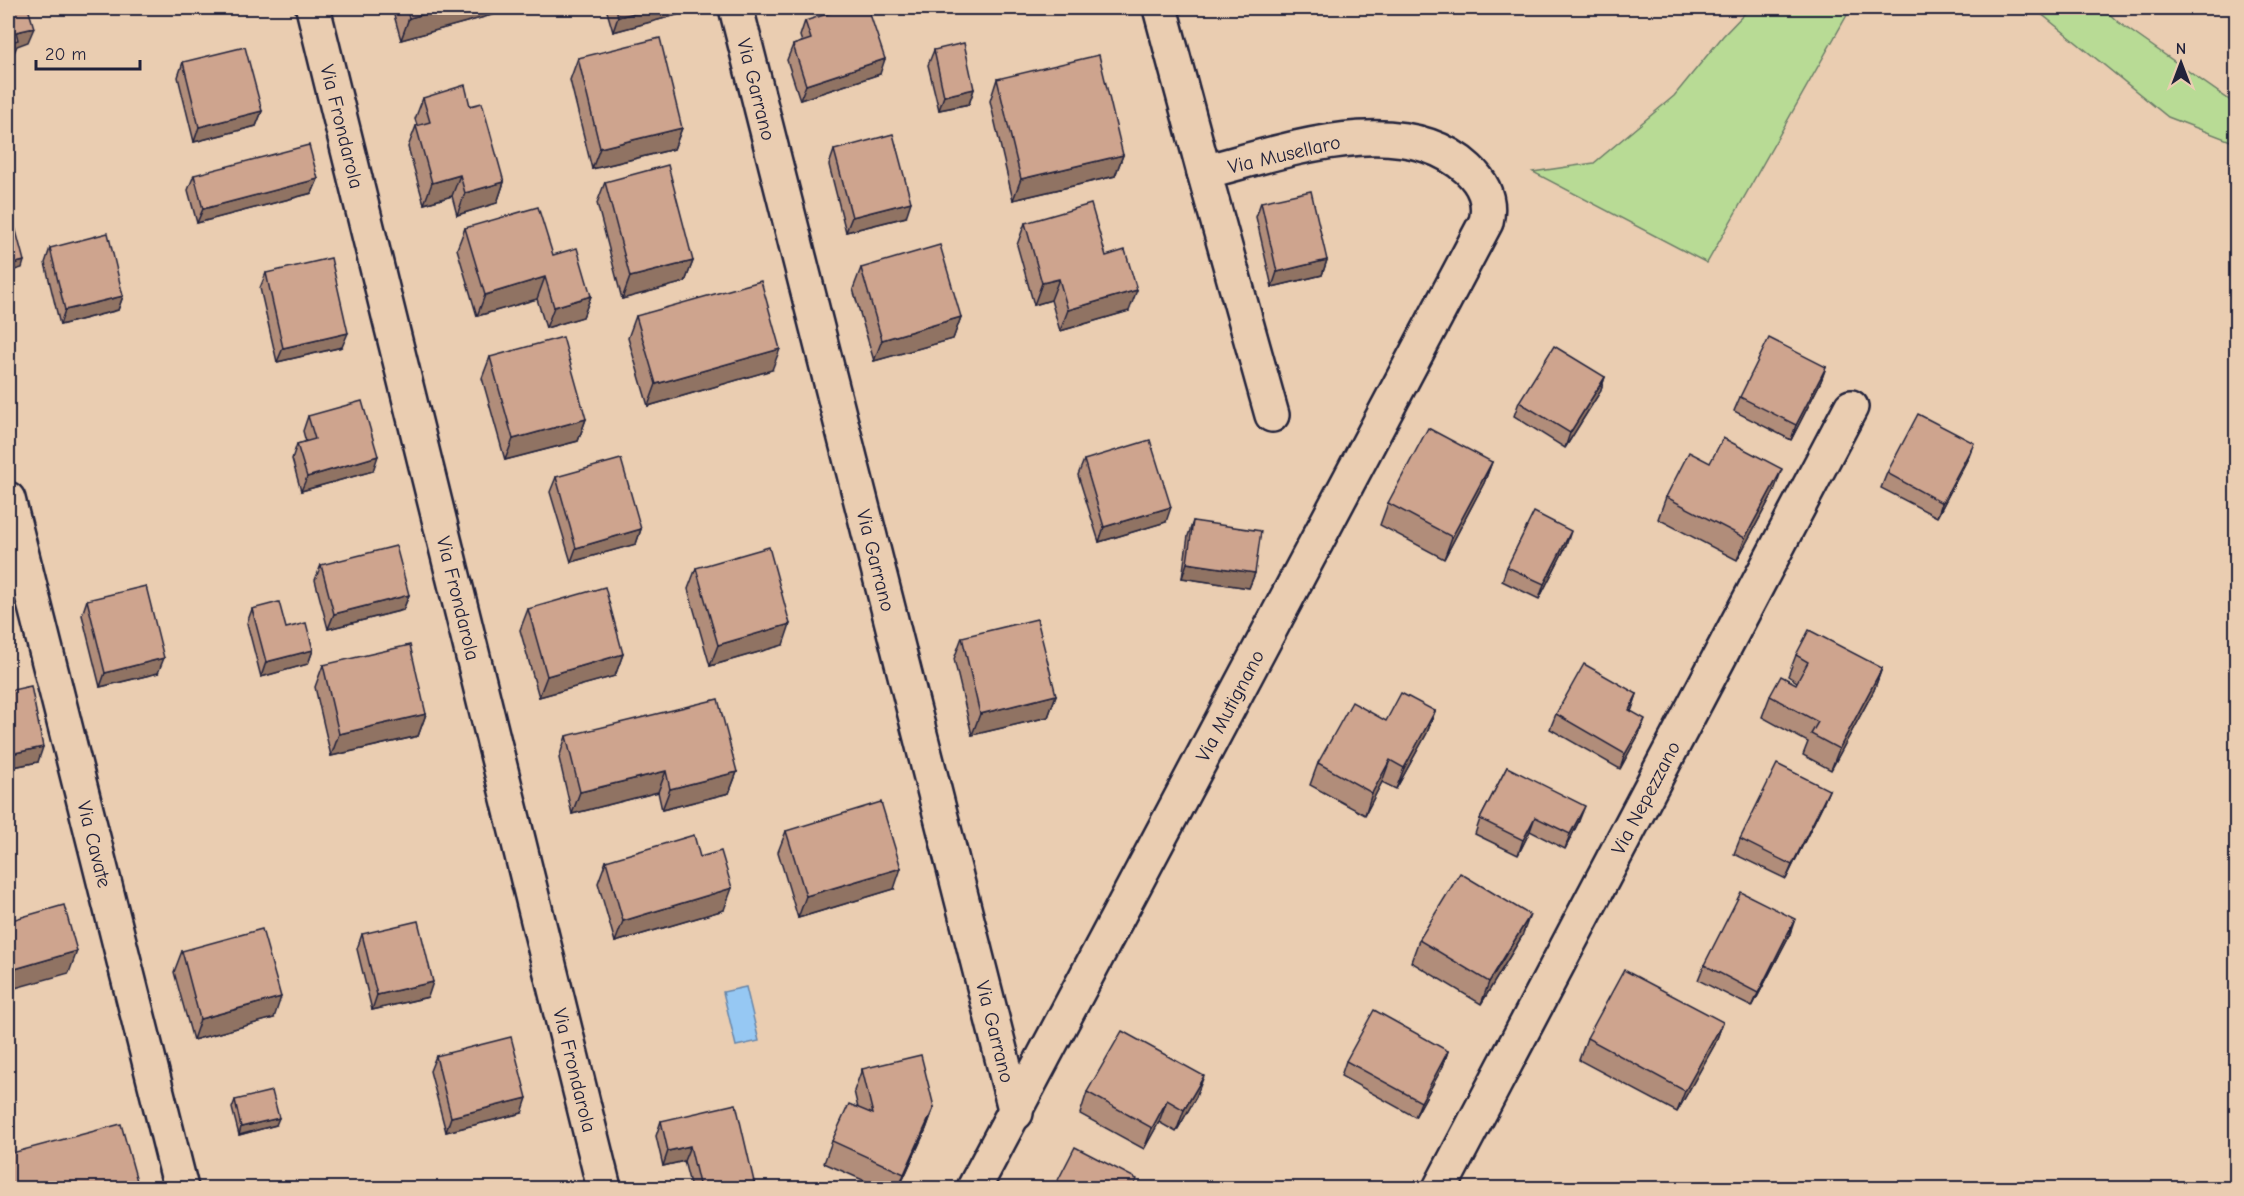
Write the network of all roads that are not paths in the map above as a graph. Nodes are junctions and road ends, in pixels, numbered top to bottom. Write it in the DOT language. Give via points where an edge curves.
graph roads {
  1 [pos="313,8"];
  2 [pos="736,8"];
  3 [pos="1160,8"];
  4 [pos="1204,172"];
  5 [pos="1486,222"];
  6 [pos="1851,407"];
  7 [pos="1272,415"];
  8 [pos="8,499"];
  9 [pos="1016,1113"];
  10 [pos="180,1188"];
  11 [pos="604,1188"];
  12 [pos="974,1188"];
  13 [pos="1440,1188"];
  1 -- 11 [label="street, Via Frondarola"];
  2 -- 9 [label="street, Via Garrano"];
  3 -- 4 [label="street, Via Musellaro"];
  4 -- 5 [label="street, Via Musellaro" via="1327,142 1403,139 1448,156 1472,173 1486,195"];
  4 -- 7 [label="street"];
  5 -- 9 [label="street, Via Mutignano"];
  6 -- 13 [label="street, Via Nepezzano"];
  8 -- 10 [label="street, Via Cavate"];
  9 -- 12 [label="street, Via Mutignano"];
}
